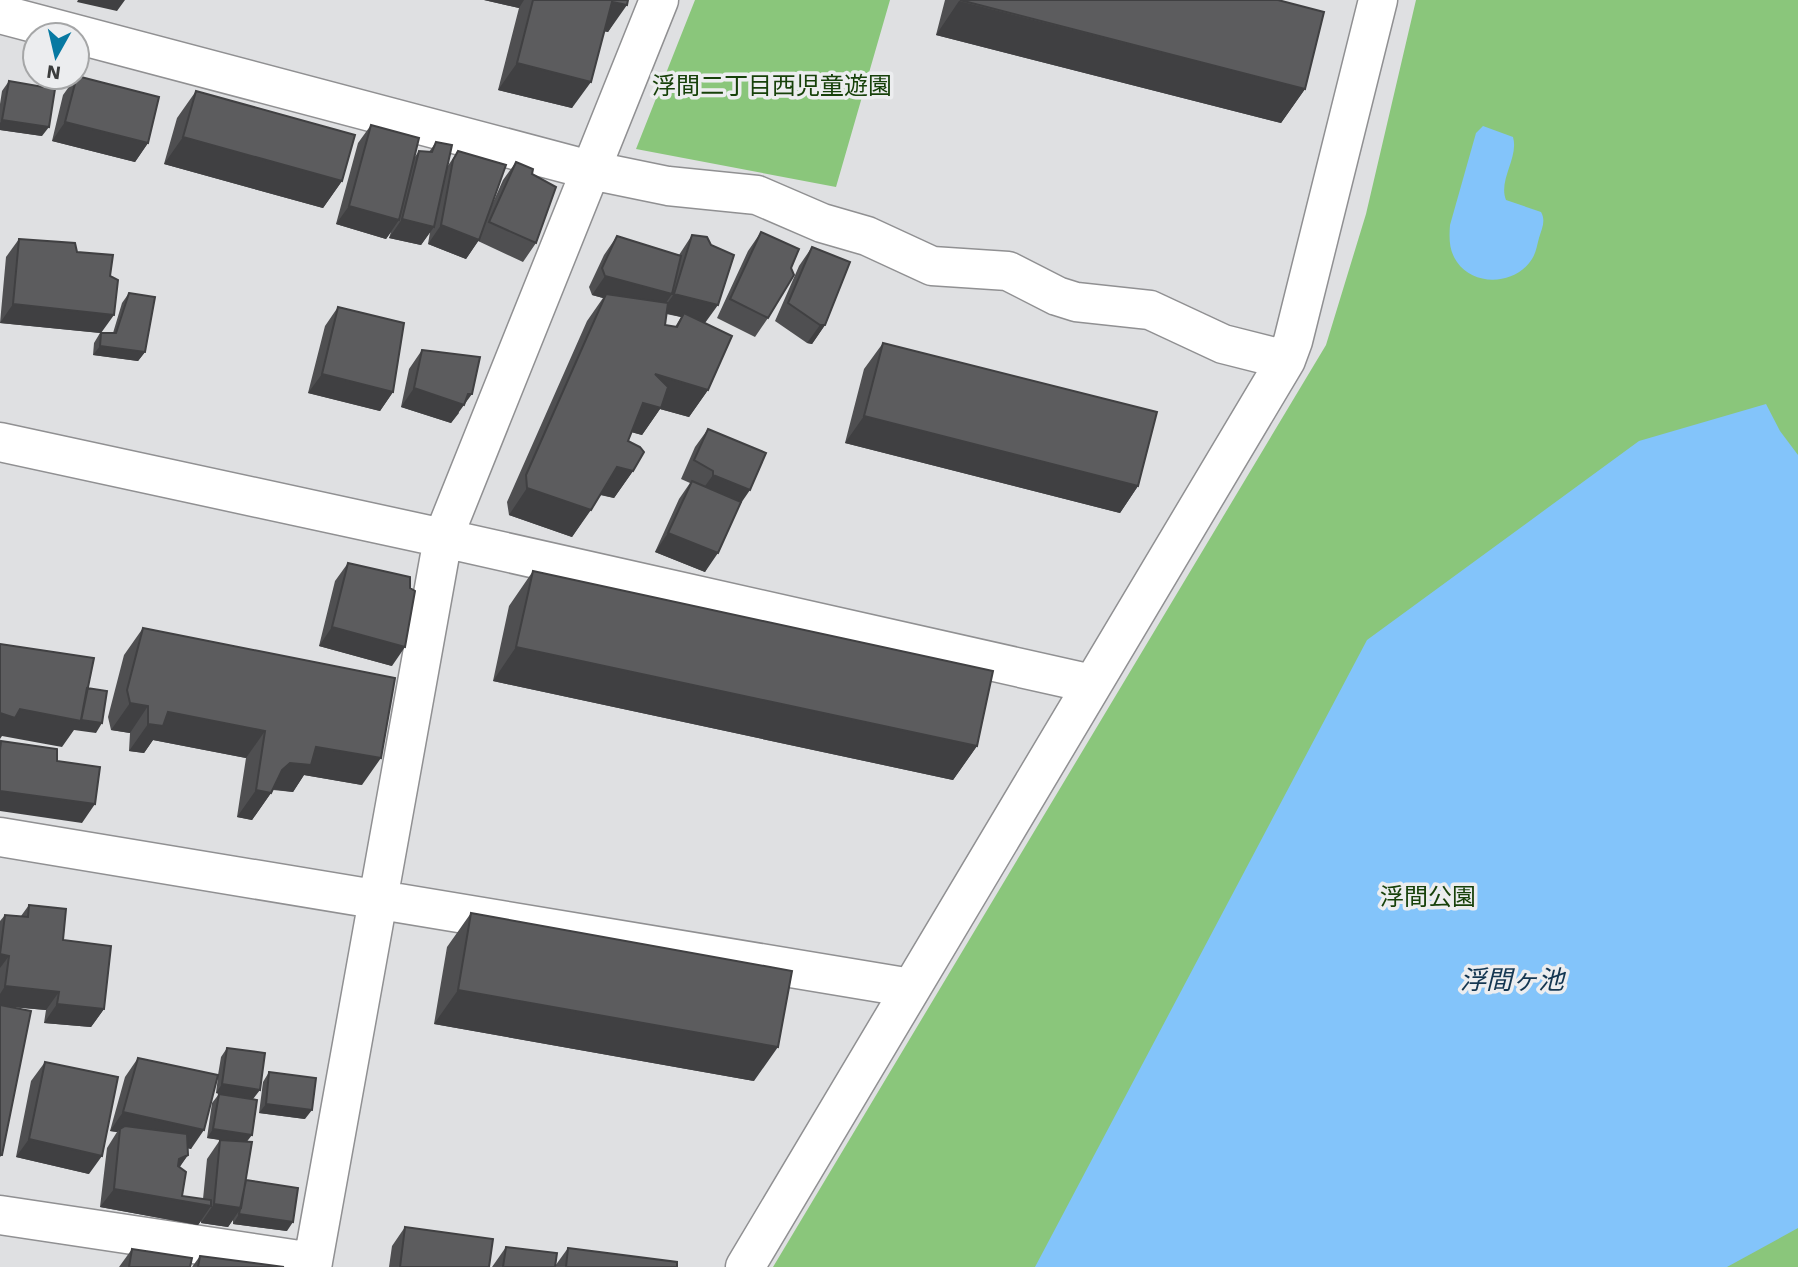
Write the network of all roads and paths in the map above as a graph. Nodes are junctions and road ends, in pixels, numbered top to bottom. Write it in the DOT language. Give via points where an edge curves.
graph roads {
  1 [pos="659,0"];
  2 [pos="1378,0"];
  3 [pos="0,14"];
  4 [pos="590,170"];
  5 [pos="1286,360"];
  6 [pos="0,442"];
  7 [pos="443,538"];
  8 [pos="1092,684"];
  9 [pos="0,837"];
  10 [pos="377,898"];
  11 [pos="911,988"];
  12 [pos="0,1215"];
  13 [pos="312,1265"];
  14 [pos="744,1267"];
  1 -- 4 [label="street"];
  2 -- 5 [label="street"];
  3 -- 4 [label="street"];
  4 -- 5 [label="street" via="679,188 757,195 932,265 1008,271 1057,296 1150,310 1223,344"];
  4 -- 7 [label="street"];
  5 -- 8 [label="street"];
  6 -- 7 [label="street"];
  7 -- 8 [label="street"];
  7 -- 10 [label="street"];
  8 -- 11 [label="street"];
  9 -- 10 [label="street"];
  10 -- 11 [label="street"];
  10 -- 13 [label="street"];
  11 -- 14 [label="street"];
  12 -- 13 [label="street"];
}
